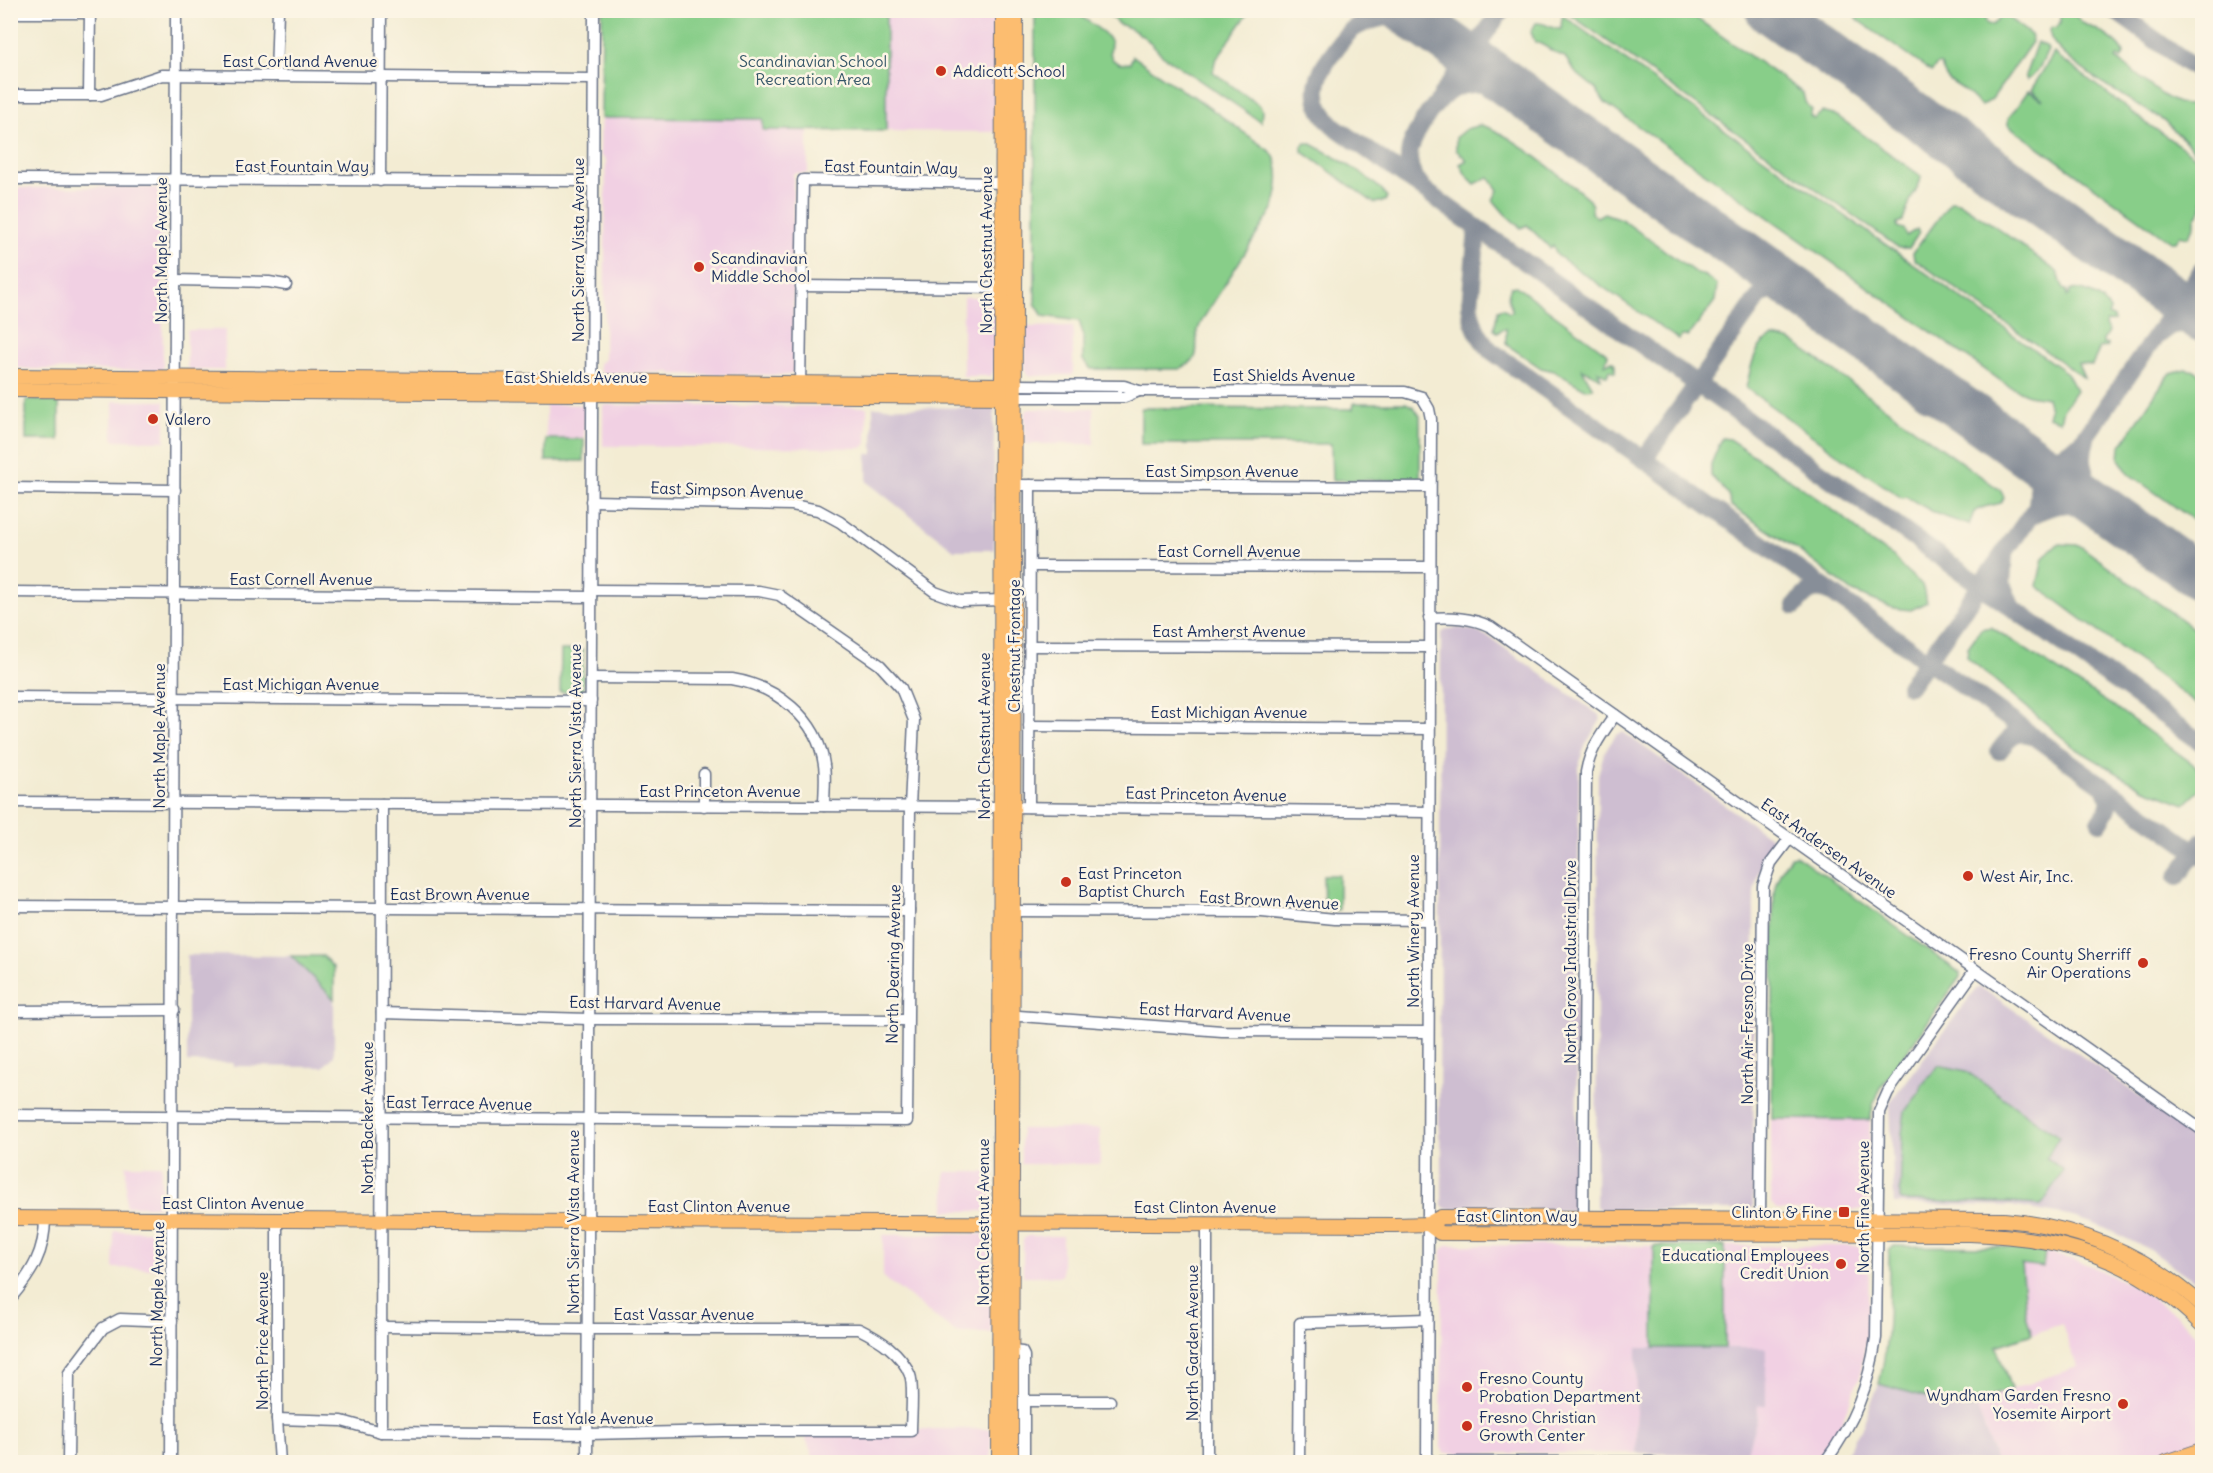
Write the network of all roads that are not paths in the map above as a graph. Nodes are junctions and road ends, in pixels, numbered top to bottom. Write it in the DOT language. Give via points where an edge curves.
graph roads {
  1 [pos="176,10"];
  2 [pos="278,10"];
  3 [pos="381,10"];
  4 [pos="594,10"];
  5 [pos="1003,10"];
  6 [pos="1016,10"];
  7 [pos="90,12"];
  8 [pos="10,13"];
  9 [pos="176,76"];
  10 [pos="276,76"];
  11 [pos="380,77"];
  12 [pos="593,79"];
  13 [pos="10,95"];
  14 [pos="89,95"];
  15 [pos="10,179"];
  16 [pos="176,180"];
  17 [pos="380,181"];
  18 [pos="593,181"];
  19 [pos="1009,183"];
  20 [pos="176,280"];
  21 [pos="286,285"];
  22 [pos="801,286"];
  23 [pos="1008,288"];
  24 [pos="10,376"];
  25 [pos="447,380"];
  26 [pos="176,384"];
  27 [pos="592,387"];
  28 [pos="800,389"];
  29 [pos="10,390"];
  30 [pos="1008,391"];
  31 [pos="393,392"];
  32 [pos="1425,400"];
  33 [pos="1014,485"];
  34 [pos="1030,485"];
  35 [pos="1430,487"];
  36 [pos="10,488"];
  37 [pos="175,490"];
  38 [pos="591,501"];
  39 [pos="1001,505"];
  40 [pos="1030,566"];
  41 [pos="1429,567"];
  42 [pos="1014,569"];
  43 [pos="10,592"];
  44 [pos="174,593"];
  45 [pos="591,593"];
  46 [pos="1007,600"];
  47 [pos="1429,618"];
  48 [pos="1029,646"];
  49 [pos="1429,647"];
  50 [pos="591,678"];
  51 [pos="10,697"];
  52 [pos="174,698"];
  53 [pos="591,701"];
  54 [pos="1616,715"];
  55 [pos="1029,726"];
  56 [pos="1429,729"];
  57 [pos="704,774"];
  58 [pos="10,801"];
  59 [pos="174,802"];
  60 [pos="382,804"];
  61 [pos="590,805"];
  62 [pos="704,806"];
  63 [pos="824,806"];
  64 [pos="910,807"];
  65 [pos="1007,807"];
  66 [pos="1029,807"];
  67 [pos="1428,812"];
  68 [pos="1790,838"];
  69 [pos="10,906"];
  70 [pos="174,907"];
  71 [pos="381,908"];
  72 [pos="590,910"];
  73 [pos="909,911"];
  74 [pos="1006,911"];
  75 [pos="1428,920"];
  76 [pos="1975,970"];
  77 [pos="174,1010"];
  78 [pos="10,1011"];
  79 [pos="382,1013"];
  80 [pos="1006,1015"];
  81 [pos="589,1018"];
  82 [pos="907,1020"];
  83 [pos="1428,1032"];
  84 [pos="10,1114"];
  85 [pos="173,1115"];
  86 [pos="381,1117"];
  87 [pos="589,1119"];
  88 [pos="907,1121"];
  89 [pos="2202,1131"];
  90 [pos="10,1218"];
  91 [pos="45,1218"];
  92 [pos="1583,1218"];
  93 [pos="1760,1219"];
  94 [pos="1877,1219"];
  95 [pos="173,1220"];
  96 [pos="277,1220"];
  97 [pos="381,1221"];
  98 [pos="588,1222"];
  99 [pos="1006,1223"];
  100 [pos="1207,1223"];
  101 [pos="1428,1224"];
  102 [pos="1877,1234"];
  103 [pos="2054,1242"];
  104 [pos="2129,1254"];
  105 [pos="10,1299"];
  106 [pos="2202,1305"];
  107 [pos="1427,1319"];
  108 [pos="172,1322"];
  109 [pos="2202,1325"];
  110 [pos="383,1327"];
  111 [pos="588,1329"];
  112 [pos="1012,1351"];
  113 [pos="1024,1401"];
  114 [pos="1110,1401"];
  115 [pos="276,1419"];
  116 [pos="911,1431"];
  117 [pos="381,1432"];
  118 [pos="588,1434"];
  119 [pos="2202,1450"];
  120 [pos="68,1462"];
  121 [pos="171,1462"];
  122 [pos="280,1462"];
  123 [pos="587,1462"];
  124 [pos="999,1462"];
  125 [pos="1011,1462"];
  126 [pos="1024,1462"];
  127 [pos="1208,1462"];
  128 [pos="1299,1462"];
  129 [pos="1426,1462"];
  130 [pos="1652,1462"];
  131 [pos="1825,1462"];
  132 [pos="2166,1462"];
  1 -- 9 [label="street, North Maple Avenue"];
  2 -- 10 [label="street"];
  3 -- 11 [label="street"];
  4 -- 12 [label="street, North Sierra Vista Avenue"];
  5 -- 19 [label="main road, North Chestnut Avenue"];
  6 -- 19 [label="main road, North Chestnut Avenue"];
  7 -- 8 [label="street"];
  7 -- 14 [label="street"];
  9 -- 10 [label="street, East Cortland Avenue"];
  9 -- 14 [label="street, East Cortland Avenue" via="152,77 114,92"];
  9 -- 16 [label="street, North Maple Avenue"];
  10 -- 11 [label="street, East Cortland Avenue"];
  11 -- 12 [label="street, East Cortland Avenue"];
  11 -- 17 [label="street"];
  12 -- 18 [label="street, North Sierra Vista Avenue"];
  13 -- 14 [label="street, East Cortland Avenue"];
  15 -- 16 [label="street, East Fountain Way"];
  16 -- 17 [label="street, East Fountain Way"];
  16 -- 20 [label="street, North Maple Avenue"];
  17 -- 18 [label="street, East Fountain Way"];
  18 -- 27 [label="street, North Sierra Vista Avenue"];
  19 -- 22 [label="street, East Fountain Way" via="803,180"];
  19 -- 23 [label="main road, North Chestnut Avenue"];
  20 -- 21 [label="street"];
  20 -- 26 [label="street, North Maple Avenue"];
  22 -- 23 [label="street"];
  22 -- 28 [label="street"];
  23 -- 30 [label="main road, North Chestnut Avenue"];
  24 -- 26 [label="main road, East Shields Avenue"];
  25 -- 26 [label="main road, East Shields Avenue"];
  25 -- 27 [label="main road, East Shields Avenue"];
  25 -- 31 [label="main road" via="442,386"];
  26 -- 29 [label="main road, East Shields Avenue"];
  26 -- 31 [label="main road, East Shields Avenue"];
  26 -- 37 [label="street, North Maple Avenue"];
  27 -- 28 [label="main road, East Shields Avenue"];
  27 -- 31 [label="main road, East Shields Avenue"];
  27 -- 38 [label="street, North Sierra Vista Avenue"];
  28 -- 30 [label="main road, East Shields Avenue"];
  30 -- 32 [label="street, East Shields Avenue" via="1124,386 1139,391 1405,392"];
  30 -- 33 [label="main road, North Chestnut Avenue"];
  30 -- 39 [label="main road, North Chestnut Avenue"];
  32 -- 35 [label="street, North Winery Avenue" via="1431,419"];
  33 -- 34 [label="street, East Simpson Avenue"];
  33 -- 42 [label="main road, North Chestnut Avenue"];
  34 -- 35 [label="street, East Simpson Avenue"];
  34 -- 40 [label="street, Chestnut Frontage"];
  35 -- 41 [label="street, North Winery Avenue"];
  36 -- 37 [label="street"];
  37 -- 44 [label="street, North Maple Avenue"];
  38 -- 45 [label="street, North Sierra Vista Avenue"];
  38 -- 46 [label="street, East Simpson Avenue" via="792,505 818,510 935,592 960,601"];
  39 -- 42 [label="main road" via="1008,510 1008,543"];
  39 -- 46 [label="main road, North Chestnut Avenue"];
  40 -- 41 [label="street, East Cornell Avenue"];
  40 -- 48 [label="street, Chestnut Frontage"];
  41 -- 47 [label="street, North Winery Avenue"];
  42 -- 46 [label="main road, North Chestnut Avenue"];
  43 -- 44 [label="street, East Cornell Avenue"];
  44 -- 45 [label="street, East Cornell Avenue"];
  44 -- 52 [label="street, North Maple Avenue"];
  45 -- 50 [label="street, North Sierra Vista Avenue"];
  45 -- 64 [label="street, East Cornell Avenue" via="759,591 779,595 880,664 901,688 914,720"];
  46 -- 65 [label="main road, North Chestnut Avenue"];
  47 -- 49 [label="street, North Winery Avenue"];
  47 -- 54 [label="street, East Andersen Avenue" via="1467,618 1491,627"];
  48 -- 49 [label="street, East Amherst Avenue"];
  48 -- 55 [label="street, Chestnut Frontage"];
  49 -- 56 [label="street, North Winery Avenue"];
  50 -- 53 [label="street, North Sierra Vista Avenue"];
  50 -- 63 [label="street" via="725,678 766,689 792,708 812,731 824,763"];
  51 -- 52 [label="street, East Michigan Avenue"];
  52 -- 53 [label="street, East Michigan Avenue"];
  52 -- 59 [label="street, North Maple Avenue"];
  53 -- 61 [label="street, North Sierra Vista Avenue"];
  54 -- 68 [label="street, East Andersen Avenue"];
  54 -- 92 [label="street, North Grove Industrial Drive" via="1594,745 1586,772"];
  55 -- 56 [label="street, East Michigan Avenue"];
  55 -- 66 [label="street, Chestnut Frontage"];
  56 -- 67 [label="street, North Winery Avenue"];
  57 -- 62 [label="street"];
  58 -- 59 [label="street, East Princeton Avenue"];
  59 -- 60 [label="street, East Princeton Avenue"];
  59 -- 70 [label="street, North Maple Avenue"];
  60 -- 61 [label="street, East Princeton Avenue"];
  60 -- 71 [label="street, North Backer Avenue"];
  61 -- 62 [label="street, East Princeton Avenue"];
  61 -- 72 [label="street, North Sierra Vista Avenue"];
  62 -- 63 [label="street, East Princeton Avenue"];
  63 -- 64 [label="street, East Princeton Avenue"];
  64 -- 65 [label="street, East Princeton Avenue"];
  64 -- 73 [label="street, North Dearing Avenue"];
  65 -- 66 [label="street, East Princeton Avenue"];
  65 -- 74 [label="main road, North Chestnut Avenue"];
  66 -- 67 [label="street, East Princeton Avenue"];
  67 -- 75 [label="street, North Winery Avenue"];
  68 -- 76 [label="street, East Andersen Avenue"];
  68 -- 93 [label="street, North Air-Fresno Drive" via="1771,863 1763,886"];
  69 -- 70 [label="street, East Brown Avenue"];
  70 -- 71 [label="street, East Brown Avenue"];
  70 -- 77 [label="street, North Maple Avenue"];
  71 -- 72 [label="street, East Brown Avenue"];
  71 -- 79 [label="street, North Backer Avenue"];
  72 -- 73 [label="street, East Brown Avenue"];
  72 -- 81 [label="street, North Sierra Vista Avenue"];
  73 -- 82 [label="street, North Dearing Avenue"];
  74 -- 75 [label="street, East Brown Avenue" via="1262,912 1335,919"];
  74 -- 80 [label="main road, North Chestnut Avenue"];
  75 -- 83 [label="street, North Winery Avenue"];
  76 -- 89 [label="street, East Andersen Avenue"];
  76 -- 94 [label="street, North Fine Avenue" via="1883,1101 1878,1125"];
  77 -- 78 [label="street"];
  77 -- 85 [label="street, North Maple Avenue"];
  79 -- 81 [label="street, East Harvard Avenue"];
  79 -- 86 [label="street, North Backer Avenue"];
  80 -- 83 [label="street, East Harvard Avenue" via="1222,1031"];
  80 -- 99 [label="main road, North Chestnut Avenue"];
  81 -- 82 [label="street, East Harvard Avenue"];
  81 -- 87 [label="street, North Sierra Vista Avenue"];
  82 -- 88 [label="street, North Dearing Avenue"];
  83 -- 101 [label="street, North Winery Avenue"];
  84 -- 85 [label="street, East Terrace Avenue"];
  85 -- 86 [label="street, East Terrace Avenue"];
  85 -- 95 [label="street, North Maple Avenue"];
  86 -- 87 [label="street, East Terrace Avenue"];
  86 -- 97 [label="street, North Backer Avenue"];
  87 -- 88 [label="street, East Terrace Avenue"];
  87 -- 98 [label="street, North Sierra Vista Avenue"];
  90 -- 91 [label="main road, East Clinton Avenue"];
  91 -- 95 [label="main road, East Clinton Avenue"];
  91 -- 105 [label="street" via="45,1236 36,1263"];
  92 -- 93 [label="main road, East Clinton Way"];
  92 -- 101 [label="main road, East Clinton Way" via="1441,1217"];
  93 -- 94 [label="main road, East Clinton Way"];
  94 -- 102 [label="street, North Fine Avenue"];
  94 -- 104 [label="main road, East Clinton Way" via="2035,1224 2080,1234"];
  95 -- 96 [label="main road, East Clinton Avenue"];
  95 -- 108 [label="street, North Maple Avenue"];
  96 -- 97 [label="main road, East Clinton Avenue"];
  96 -- 115 [label="street, North Price Avenue"];
  97 -- 98 [label="main road, East Clinton Avenue"];
  97 -- 110 [label="street, North Backer Avenue"];
  98 -- 99 [label="main road, East Clinton Avenue"];
  98 -- 111 [label="street, North Sierra Vista Avenue"];
  99 -- 100 [label="main road, East Clinton Avenue"];
  99 -- 112 [label="main road, North Chestnut Avenue"];
  99 -- 124 [label="main road, North Chestnut Avenue"];
  100 -- 101 [label="main road, East Clinton Avenue"];
  100 -- 127 [label="street, North Garden Avenue"];
  101 -- 102 [label="main road, East Clinton Way" via="1440,1233"];
  101 -- 107 [label="street, North Winery Avenue"];
  102 -- 103 [label="main road, East Clinton Way" via="2000,1235"];
  102 -- 131 [label="street, North Fine Avenue" via="1878,1318 1871,1371 1842,1439"];
  103 -- 104 [label="main road" via="2074,1238"];
  103 -- 109 [label="main road, East Clinton Way" via="2102,1257 2142,1277"];
  104 -- 106 [label="main road, East Clinton Way" via="2169,1278"];
  107 -- 128 [label="street" via="1300,1323"];
  107 -- 129 [label="street, North Winery Avenue"];
  108 -- 120 [label="street" via="120,1319 103,1328 69,1373"];
  108 -- 121 [label="street, North Maple Avenue"];
  110 -- 111 [label="street, East Vassar Avenue"];
  110 -- 117 [label="street, North Backer Avenue"];
  111 -- 116 [label="street, East Vassar Avenue" via="859,1329 884,1342 911,1376"];
  111 -- 118 [label="street, North Sierra Vista Avenue"];
  112 -- 113 [label="street" via="1024,1354"];
  112 -- 125 [label="main road, North Chestnut Avenue"];
  113 -- 114 [label="street"];
  113 -- 126 [label="street"];
  115 -- 117 [label="street, East Yale Avenue" via="342,1421"];
  115 -- 122 [label="street, North Price Avenue"];
  116 -- 118 [label="street, East Yale Avenue"];
  117 -- 118 [label="street, East Yale Avenue"];
  118 -- 123 [label="street, North Sierra Vista Avenue"];
  119 -- 132 [label="main road"];
  129 -- 130 [label="street"];
}
